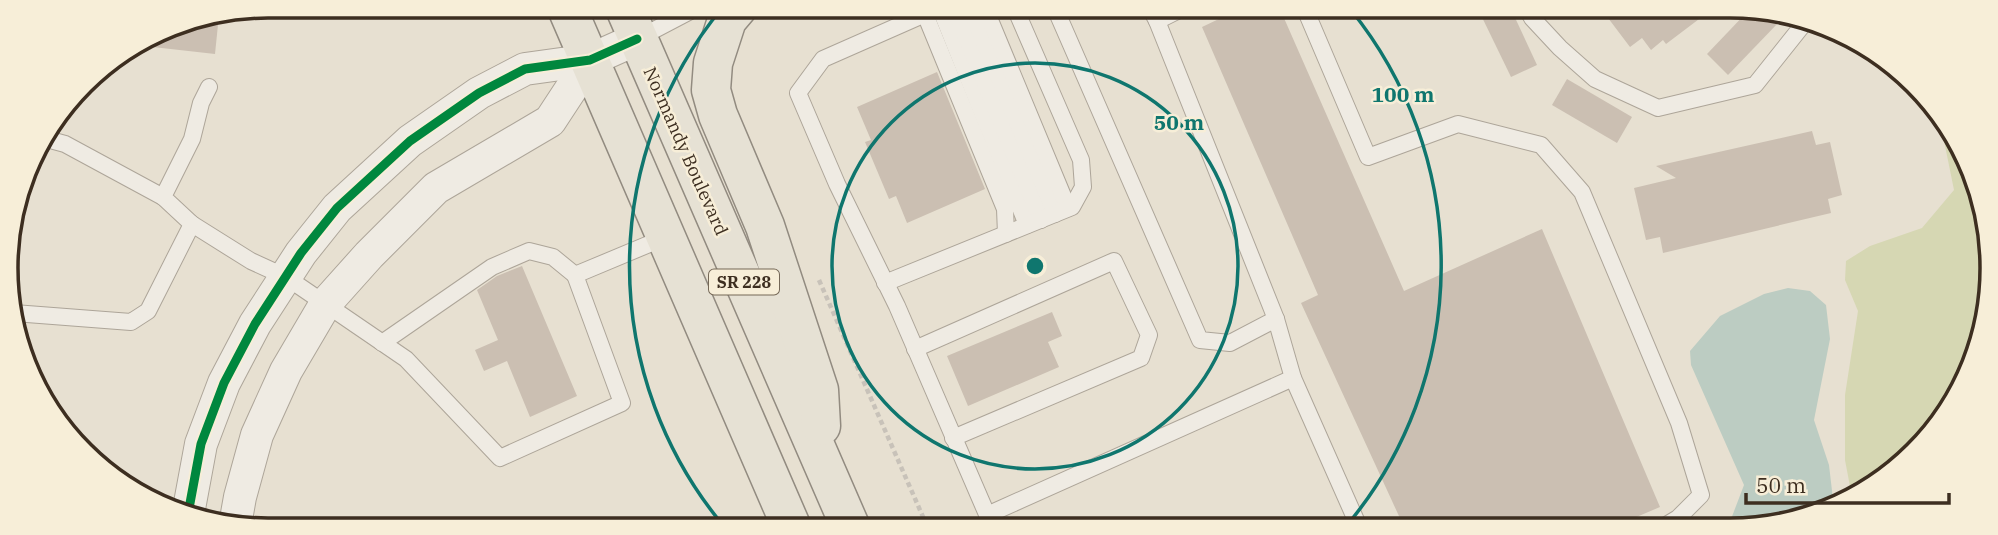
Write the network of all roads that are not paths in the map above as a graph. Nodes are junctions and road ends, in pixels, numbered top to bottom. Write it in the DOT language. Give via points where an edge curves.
graph roads {
  1 [pos="571,18"];
  2 [pos="652,18"];
  3 [pos="729,18"];
  4 [pos="918,18"];
  5 [pos="939,18"];
  6 [pos="940,18"];
  7 [pos="958,18"];
  8 [pos="974,18"];
  9 [pos="988,18"];
  10 [pos="1019,18"];
  11 [pos="1059,18"];
  12 [pos="1155,18"];
  13 [pos="1309,18"];
  14 [pos="1532,18"];
  15 [pos="631,23"];
  16 [pos="1800,28"];
  17 [pos="590,60"];
  18 [pos="209,87"];
  19 [pos="52,140"];
  20 [pos="163,197"];
  21 [pos="1048,217"];
  22 [pos="192,224"];
  23 [pos="1006,234"];
  24 [pos="666,237"];
  25 [pos="575,275"];
  26 [pos="286,277"];
  27 [pos="886,283"];
  28 [pos="326,303"];
  29 [pos="22,314"];
  30 [pos="1276,319"];
  31 [pos="383,343"];
  32 [pos="915,349"];
  33 [pos="1293,377"];
  34 [pos="953,438"];
  35 [pos="825,467"];
  36 [pos="190,505"];
  37 [pos="241,516"];
  38 [pos="788,518"];
  39 [pos="847,518"];
  40 [pos="988,518"];
  41 [pos="995,518"];
  42 [pos="1355,518"];
  43 [pos="1678,518"];
  1 -- 17 [label="main road, SR 228"];
  2 -- 15 [label="lane"];
  3 -- 35 [label="main road" via="713,63 711,90 765,226 819,390"];
  4 -- 27 [label="lane" via="823,59 798,93"];
  5 -- 23 [label="lane" via="1005,209"];
  6 -- 21 [label="lane"];
  7 -- 21 [label="lane"];
  8 -- 21 [label="lane"];
  9 -- 21 [label="lane"];
  10 -- 21 [label="lane" via="1081,160 1083,187 1072,207"];
  11 -- 30 [label="lane" via="1200,340 1230,343"];
  12 -- 30 [label="lane"];
  13 -- 43 [label="lane" via="1368,157 1458,124 1541,145 1582,192 1679,423 1701,495"];
  14 -- 16 [label="lane" via="1594,79 1658,108 1755,85"];
  15 -- 17 [label="street"];
  15 -- 35 [label="main road, Normandy Boulevard / SR 228"];
  17 -- 24 [label="main road, SR 228"];
  17 -- 26 [label="street" via="525,69 479,93 410,141 337,208"];
  17 -- 28 [label="street" via="550,121 436,188"];
  18 -- 20 [label="lane" via="192,139"];
  19 -- 20 [label="lane"];
  20 -- 22 [label="lane"];
  21 -- 23 [label="lane"];
  22 -- 26 [label="lane"];
  22 -- 29 [label="lane" via="148,311 131,322"];
  23 -- 27 [label="lane"];
  24 -- 25 [label="lane"];
  24 -- 38 [label="main road, SR 228"];
  25 -- 31 [label="lane" via="553,257 529,251 492,267"];
  25 -- 31 [label="lane" via="622,403 500,458 406,359"];
  26 -- 28 [label="lane"];
  26 -- 36 [label="street" via="224,383 201,444"];
  27 -- 32 [label="lane"];
  28 -- 31 [label="lane"];
  28 -- 37 [label="street" via="286,371 257,435 240,497"];
  30 -- 33 [label="lane"];
  32 -- 34 [label="lane"];
  32 -- 34 [label="lane" via="1114,261 1149,335 1141,358"];
  33 -- 41 [label="lane"];
  33 -- 42 [label="lane"];
  34 -- 40 [label="lane"];
  35 -- 39 [label="main road, Normandy Boulevard / SR 228"];
}
